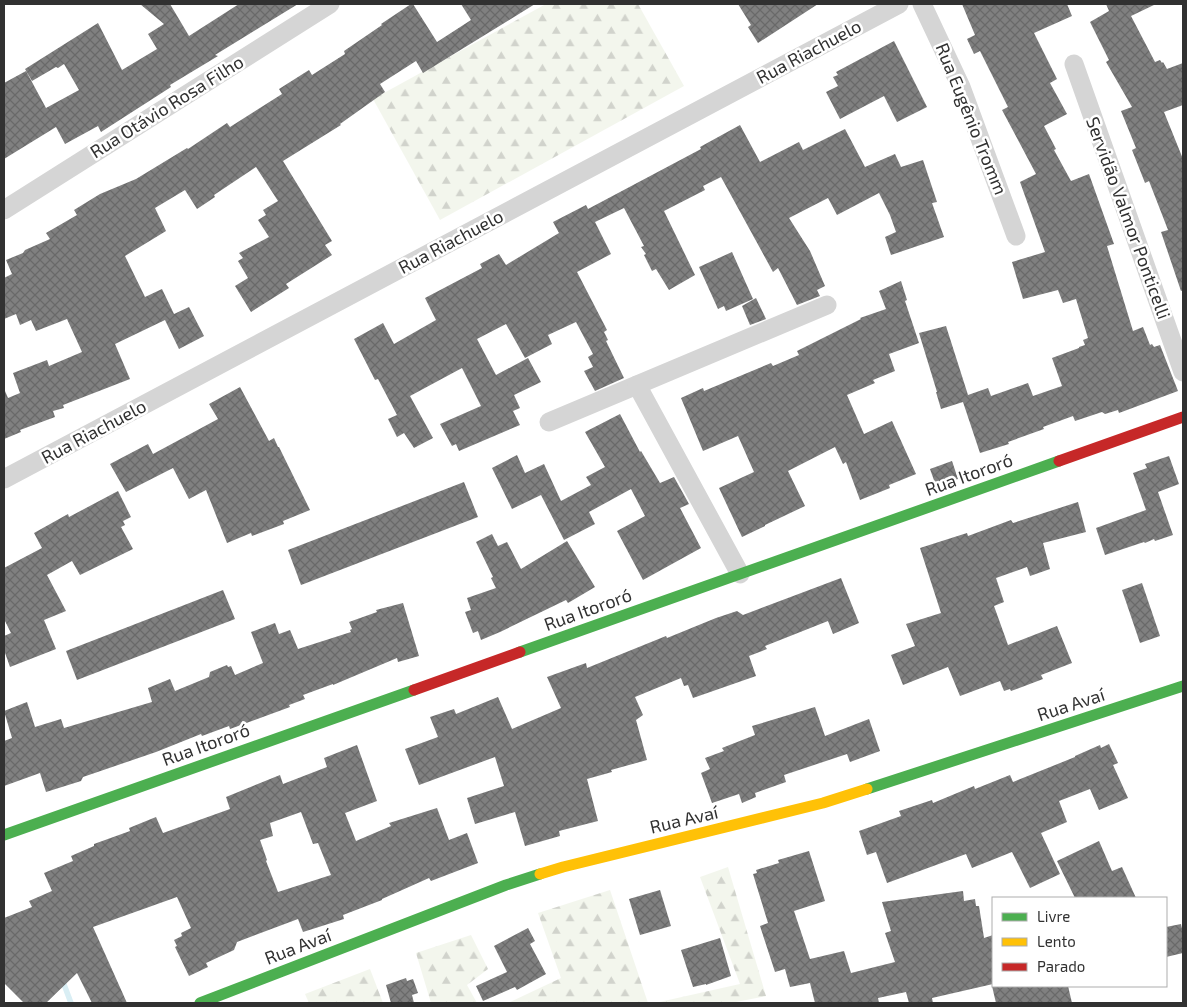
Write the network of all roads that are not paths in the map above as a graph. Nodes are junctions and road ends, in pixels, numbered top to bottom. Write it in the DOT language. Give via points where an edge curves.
graph roads {
  1 [pos="330,4"];
  2 [pos="899,4"];
  3 [pos="922,4"];
  4 [pos="1074,64"];
  5 [pos="4,210"];
  6 [pos="1016,236"];
  7 [pos="827,305"];
  8 [pos="1183,372"];
  9 [pos="637,385"];
  10 [pos="1183,417"];
  11 [pos="549,422"];
  12 [pos="4,479"];
  13 [pos="740,574"];
  14 [pos="1183,686"];
  15 [pos="4,835"];
  16 [pos="200,1003"];
  1 -- 5 [label="street, Rua Otávio Rosa Filho"];
  2 -- 12 [label="street, Rua Riachuelo"];
  3 -- 6 [label="street, Rua Eugênio Tromm" via="961,87"];
  4 -- 8 [label="street, Servidão Valmor Ponticelli"];
  7 -- 9 [label="street"];
  9 -- 11 [label="street"];
  9 -- 13 [label="street"];
  10 -- 13 [label="street, Rua Itororó"];
  13 -- 15 [label="street, Rua Itororó"];
  14 -- 16 [label="street, Rua Avaí" via="823,803 563,867 506,885"];
}
